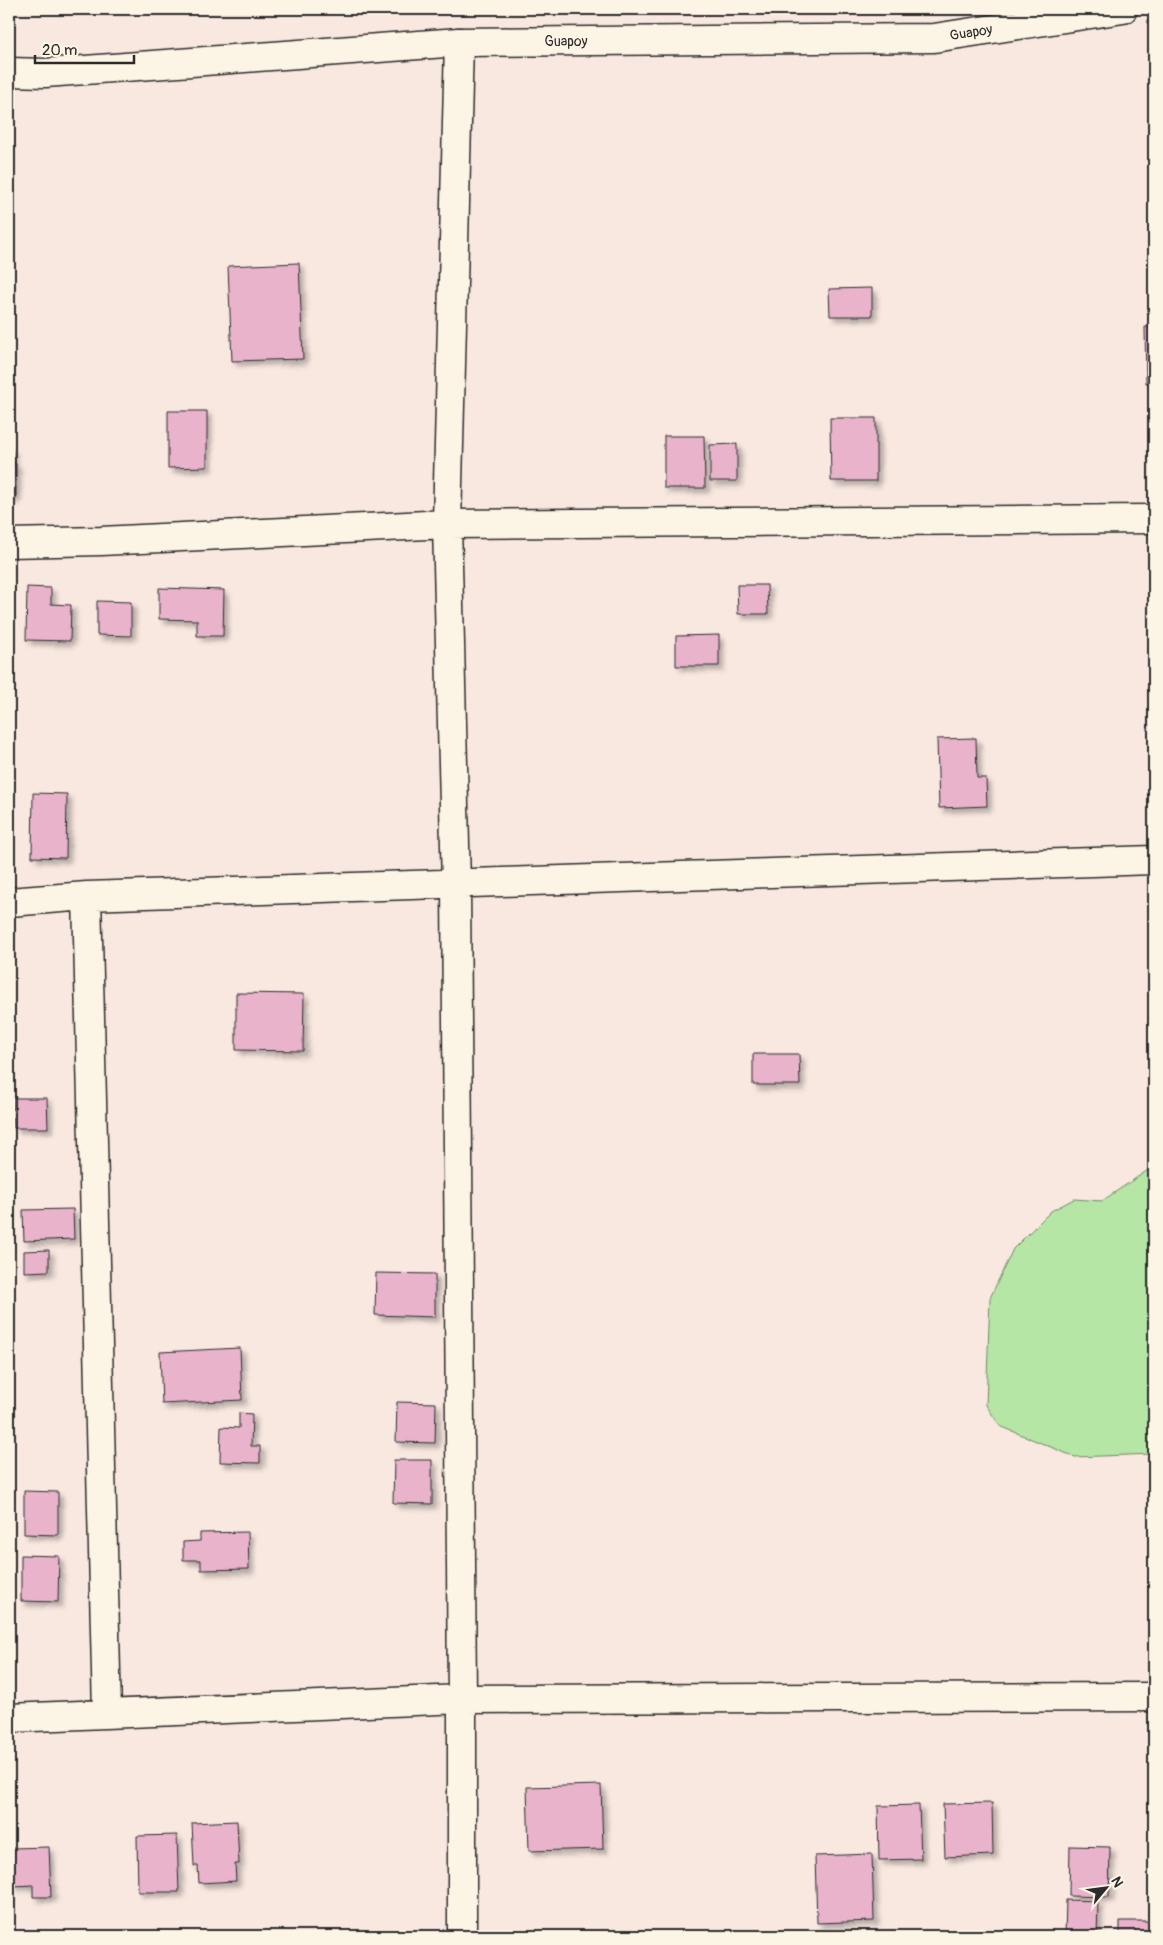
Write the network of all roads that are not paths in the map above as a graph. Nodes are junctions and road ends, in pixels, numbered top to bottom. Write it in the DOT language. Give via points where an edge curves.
graph roads {
  1 [pos="1123,9"];
  2 [pos="458,42"];
  3 [pos="9,72"];
  4 [pos="1154,519"];
  5 [pos="447,524"];
  6 [pos="9,543"];
  7 [pos="1154,860"];
  8 [pos="456,884"];
  9 [pos="87,896"];
  10 [pos="9,902"];
  11 [pos="1154,1697"];
  12 [pos="462,1698"];
  13 [pos="107,1713"];
  14 [pos="9,1718"];
  15 [pos="462,1936"];
  1 -- 2 [label="street, Guapoy" via="934,38"];
  2 -- 3 [label="street, Guapoy" via="45,73"];
  2 -- 5 [label="street"];
  4 -- 5 [label="street"];
  5 -- 6 [label="street"];
  5 -- 8 [label="street"];
  7 -- 8 [label="street"];
  8 -- 9 [label="street"];
  8 -- 12 [label="street"];
  9 -- 10 [label="street"];
  9 -- 13 [label="street"];
  11 -- 12 [label="street"];
  12 -- 13 [label="street"];
  12 -- 15 [label="street"];
  13 -- 14 [label="street"];
}
